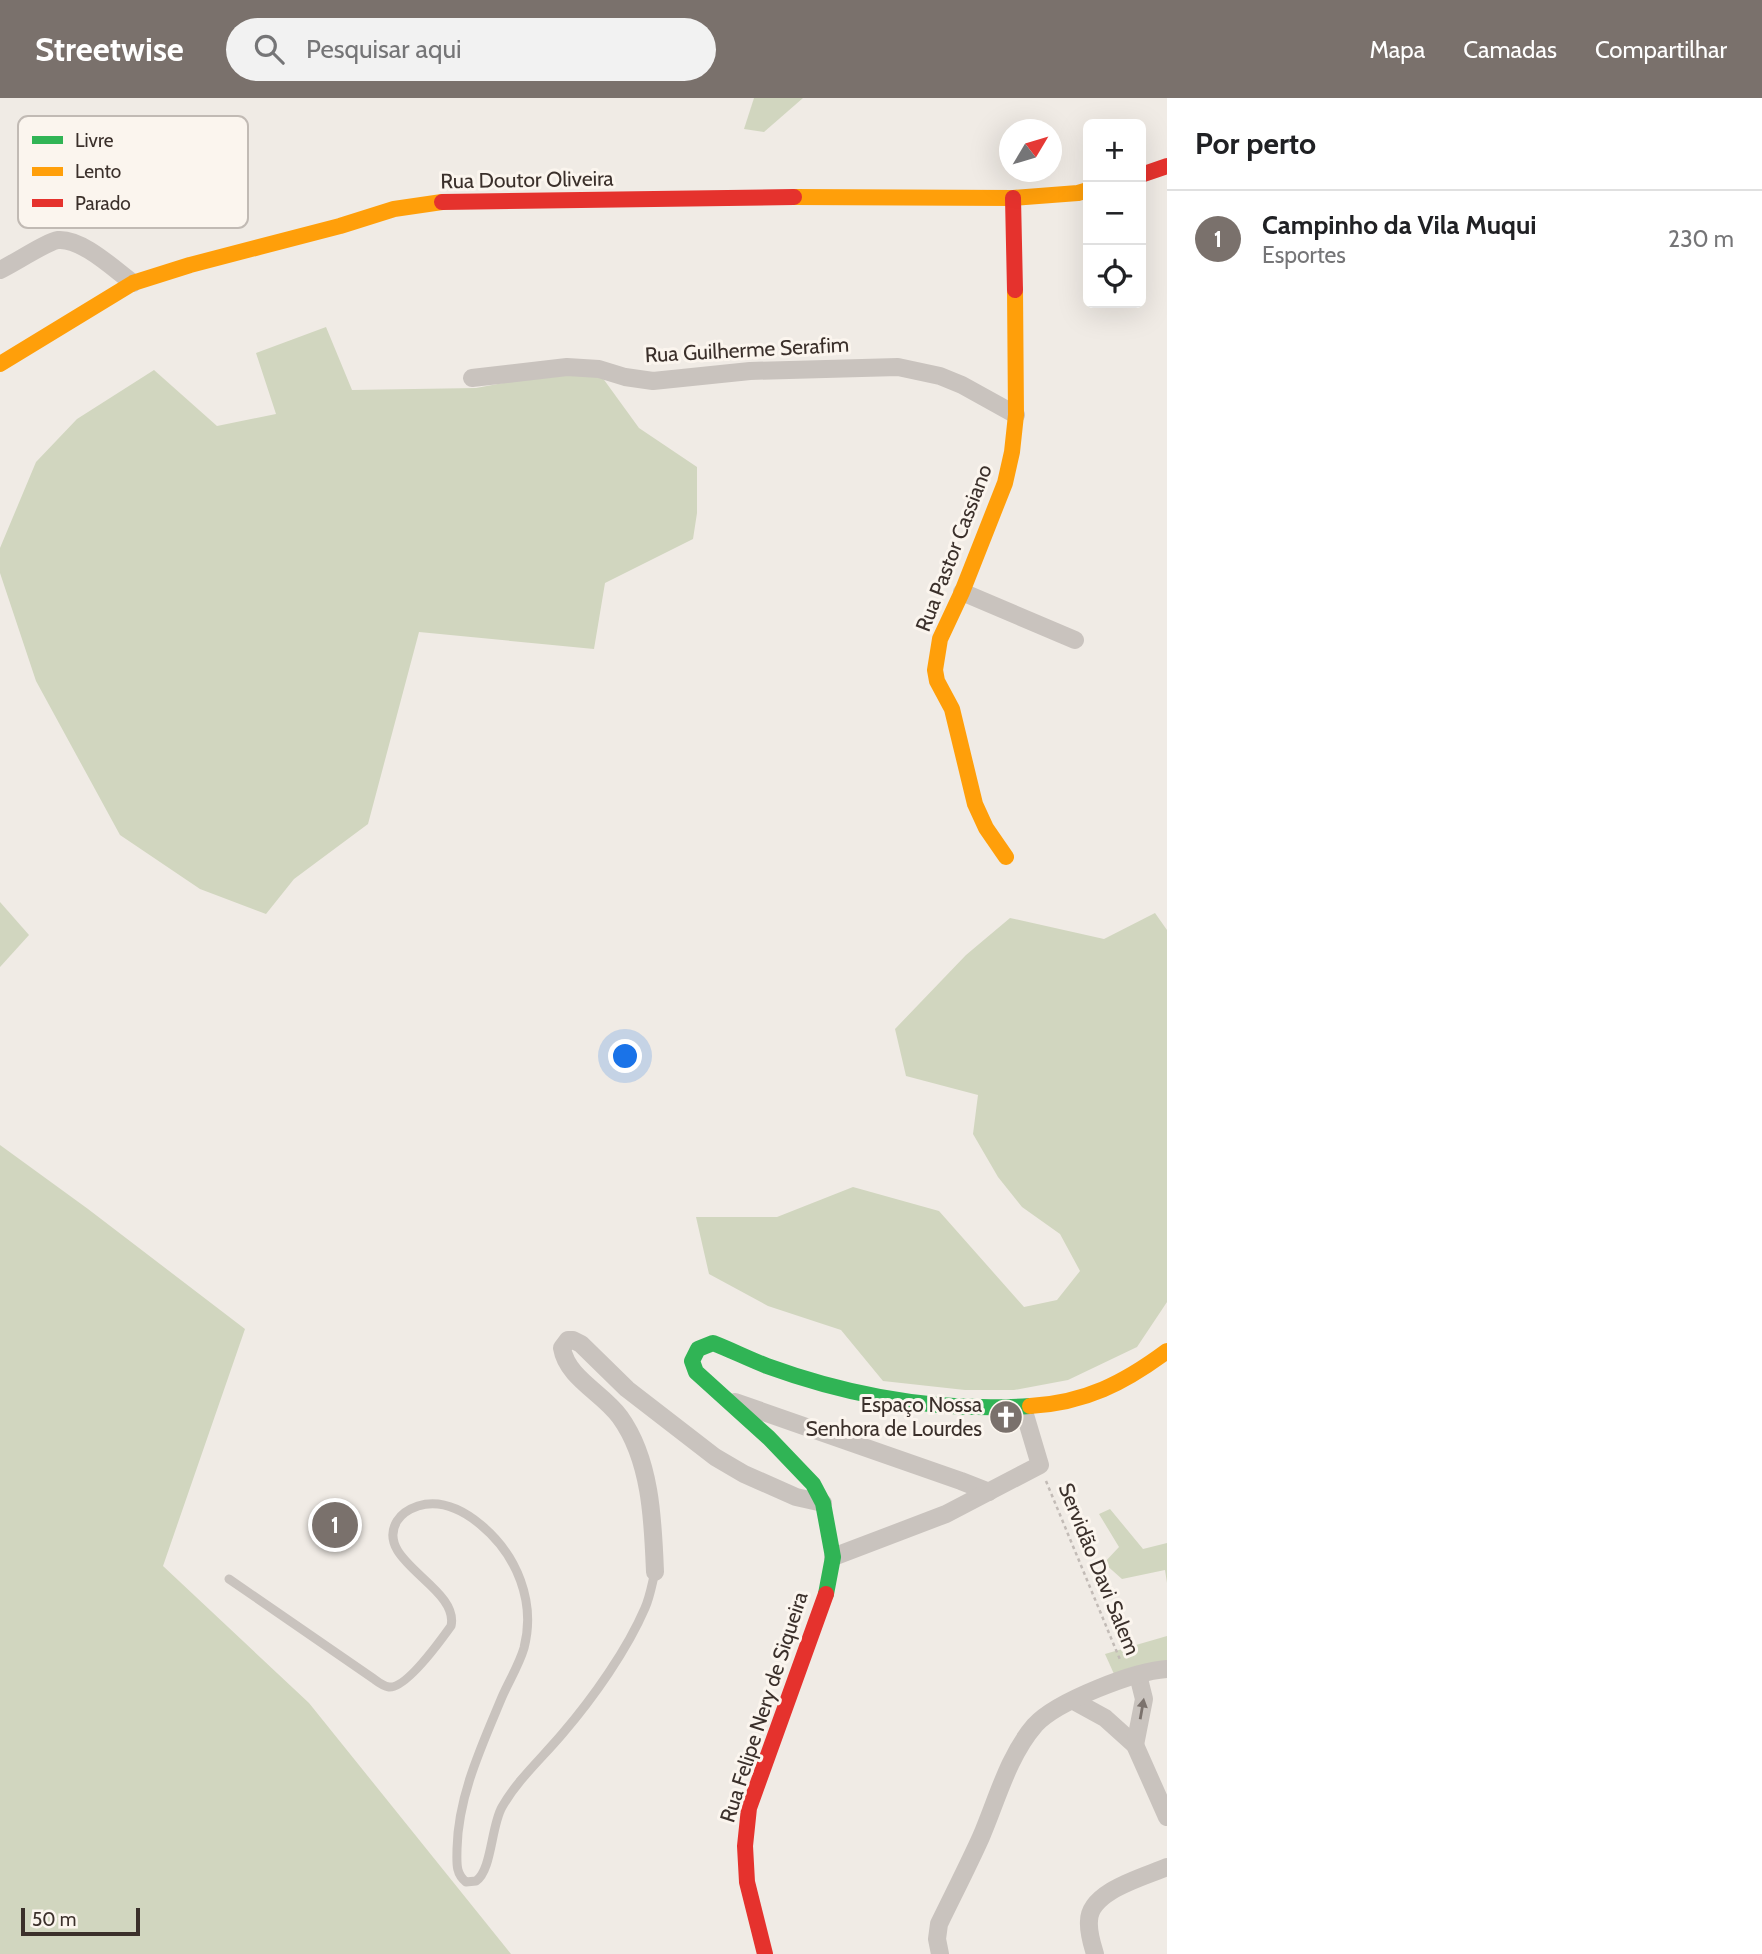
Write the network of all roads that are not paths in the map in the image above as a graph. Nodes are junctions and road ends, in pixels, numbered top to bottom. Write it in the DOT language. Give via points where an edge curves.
graph roads {
  1 [pos="1167,166"];
  2 [pos="1146,173"];
  3 [pos="1083,191"];
  4 [pos="1013,198"];
  5 [pos="0,270"];
  6 [pos="133,283"];
  7 [pos="0,364"];
  8 [pos="472,378"];
  9 [pos="1016,415"];
  10 [pos="962,592"];
  11 [pos="1075,640"];
  12 [pos="1006,857"];
  13 [pos="1167,1351"];
  14 [pos="727,1399"];
  15 [pos="1023,1408"];
  16 [pos="989,1492"];
  17 [pos="823,1503"];
  18 [pos="834,1557"];
  19 [pos="655,1572"];
  20 [pos="229,1579"];
  21 [pos="1167,1669"];
  22 [pos="1138,1675"];
  23 [pos="1074,1701"];
  24 [pos="1135,1745"];
  25 [pos="1167,1818"];
  26 [pos="1167,1867"];
  27 [pos="765,1954"];
  28 [pos="940,1954"];
  29 [pos="1095,1954"];
  1 -- 2 [label="street"];
  3 -- 4 [label="street, Rua Doutor Oliveira"];
  4 -- 6 [label="street, Rua Doutor Oliveira" via="904,195 434,202 394,209"];
  4 -- 9 [label="street, Rua Pastor Cassiano"];
  5 -- 6 [label="street" via="57,240 85,248"];
  6 -- 7 [label="street, Rua Doutor Oliveira"];
  8 -- 9 [label="street, Rua Guilherme Serafim" via="567,367 653,381 750,371 898,367 940,376"];
  9 -- 10 [label="street, Rua Pastor Cassiano" via="1005,483"];
  10 -- 11 [label="street"];
  10 -- 12 [label="street, Rua Pastor Cassiano" via="940,639 935,670 952,709 975,804"];
  13 -- 15 [label="street" via="1121,1383"];
  14 -- 15 [label="street" via="692,1367 693,1353 704,1344 713,1343 777,1369 857,1392 964,1409"];
  14 -- 16 [label="street"];
  14 -- 17 [label="street" via="797,1466"];
  15 -- 16 [label="street" via="1040,1465"];
  16 -- 18 [label="street" via="946,1514"];
  17 -- 18 [label="street"];
  17 -- 19 [label="street" via="796,1497 715,1457 627,1389 581,1344 568,1340 562,1348 567,1363 611,1405 637,1451 653,1524"];
  18 -- 27 [label="street, Rua Felipe Nery de Siqueira" via="824,1602 744,1836 744,1873"];
  19 -- 20 [label="lane" via="645,1607 618,1657 597,1690 502,1806 485,1870 476,1881 466,1882 457,1871 461,1814 474,1765 524,1648 527,1615 525,1591 494,1536 455,1508 436,1503 401,1515 392,1533 394,1542 440,1597 453,1620 423,1662 396,1686 374,1679"];
  21 -- 22 [label="street"];
  22 -- 23 [label="street"];
  24 -- 22 [label="street, one-way" via="1144,1699"];
  23 -- 24 [label="street" via="1105,1718"];
  23 -- 28 [label="street" via="1051,1711 1021,1745 939,1924"];
  24 -- 25 [label="street"];
  26 -- 29 [label="street" via="1115,1888 1093,1907 1088,1919"];
}
